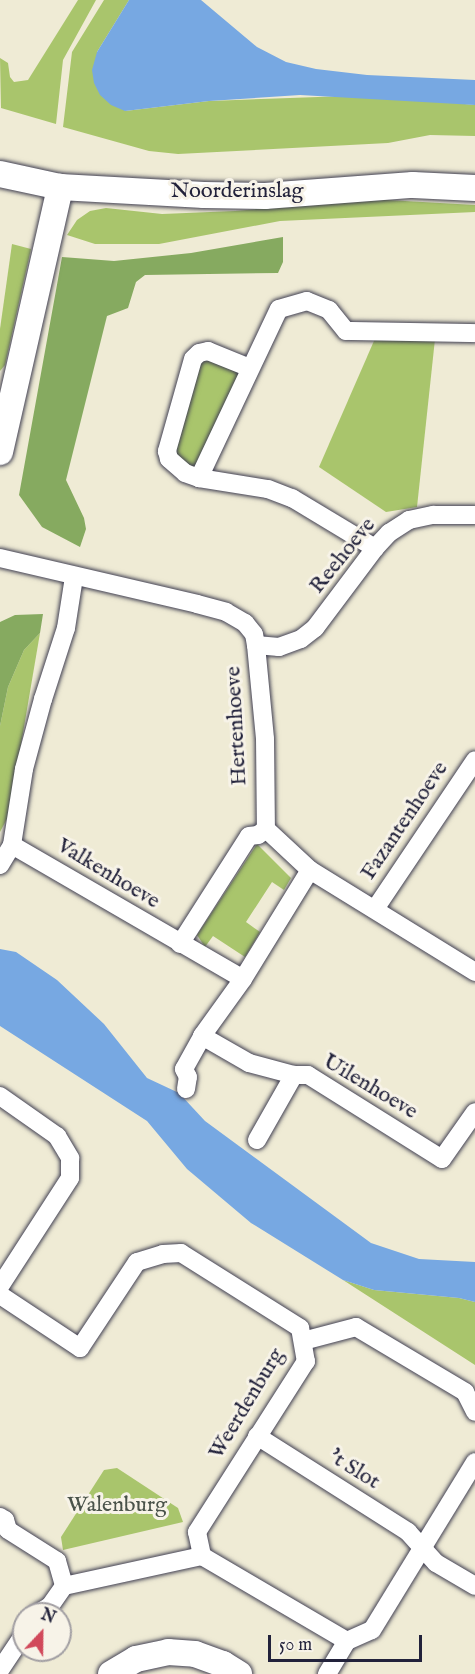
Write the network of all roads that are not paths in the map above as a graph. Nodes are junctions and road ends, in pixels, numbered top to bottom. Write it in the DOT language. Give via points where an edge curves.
graph roads {
  1 [pos="0,174"];
  2 [pos="60,187"];
  3 [pos="475,188"];
  4 [pos="475,333"];
  5 [pos="250,368"];
  6 [pos="5,411"];
  7 [pos="0,452"];
  8 [pos="199,478"];
  9 [pos="475,515"];
  10 [pos="375,548"];
  11 [pos="0,558"];
  12 [pos="74,577"];
  13 [pos="256,645"];
  14 [pos="475,760"];
  15 [pos="266,829"];
  16 [pos="12,845"];
  17 [pos="0,865"];
  18 [pos="310,870"];
  19 [pos="375,909"];
  20 [pos="180,944"];
  21 [pos="475,972"];
  22 [pos="243,979"];
  23 [pos="202,1036"];
  24 [pos="294,1075"];
  25 [pos="186,1089"];
  26 [pos="0,1096"];
  27 [pos="475,1112"];
  28 [pos="257,1140"];
  29 [pos="0,1287"];
  30 [pos="0,1295"];
  31 [pos="303,1341"];
  32 [pos="475,1412"];
  33 [pos="256,1436"];
  34 [pos="475,1462"];
  35 [pos="0,1517"];
  36 [pos="421,1549"];
  37 [pos="202,1556"];
  38 [pos="64,1586"];
  39 [pos="475,1586"];
  40 [pos="53,1602"];
  41 [pos="347,1641"];
  42 [pos="12,1652"];
  43 [pos="0,1670"];
  44 [pos="111,1674"];
  45 [pos="239,1674"];
  46 [pos="327,1674"];
  1 -- 2 [label="main road, Noorderinslag"];
  2 -- 3 [label="main road, Noorderinslag" via="265,196 413,185"];
  2 -- 6 [label="main road"];
  4 -- 5 [label="street" via="346,331 329,310 307,301 279,309"];
  5 -- 8 [label="street"];
  5 -- 8 [label="street" via="208,351 193,359 167,451 175,466"];
  6 -- 7 [label="main road"];
  8 -- 10 [label="street" via="268,489 292,498"];
  9 -- 10 [label="street, Reehoeve" via="433,515 409,520"];
  10 -- 13 [label="street, Reehoeve" via="315,628 301,639 279,647"];
  11 -- 12 [label="street, Hertenhoeve"];
  12 -- 13 [label="street, Hertenhoeve" via="226,612 245,623 254,634"];
  12 -- 16 [label="street" via="66,628 24,769"];
  13 -- 15 [label="street, Hertenhoeve" via="265,739"];
  14 -- 19 [label="street, Fazantenhoeve"];
  15 -- 18 [label="street"];
  15 -- 20 [label="street" via="249,836"];
  16 -- 17 [label="street"];
  16 -- 20 [label="street, Valkenhoeve"];
  18 -- 19 [label="street"];
  18 -- 22 [label="street"];
  19 -- 21 [label="street"];
  20 -- 22 [label="street, Valkenhoeve"];
  22 -- 23 [label="street"];
  23 -- 24 [label="street, Uilenhoeve" via="249,1064"];
  23 -- 25 [label="street" via="184,1069 188,1077"];
  24 -- 27 [label="street, Uilenhoeve" via="308,1075 442,1159"];
  24 -- 28 [label="street"];
  26 -- 29 [label="street" via="57,1136 70,1158 70,1178"];
  30 -- 31 [label="street, Weerdenburg" via="80,1348 137,1262 181,1253 300,1328"];
  31 -- 32 [label="street" via="356,1326 465,1392"];
  31 -- 33 [label="street, Weerdenburg" via="306,1361"];
  33 -- 36 [label="street, 't Slot" via="408,1532"];
  33 -- 37 [label="street, Weerdenburg" via="197,1532"];
  34 -- 36 [label="street"];
  35 -- 38 [label="street" via="8,1530 57,1561"];
  36 -- 39 [label="street, 't Slot" via="436,1563"];
  36 -- 41 [label="street" via="372,1630"];
  37 -- 38 [label="street"];
  37 -- 41 [label="street"];
  38 -- 40 [label="street"];
  41 -- 46 [label="street"];
  42 -- 43 [label="street"];
  44 -- 45 [label="main road" via="136,1659 168,1652 195,1654"];
}
